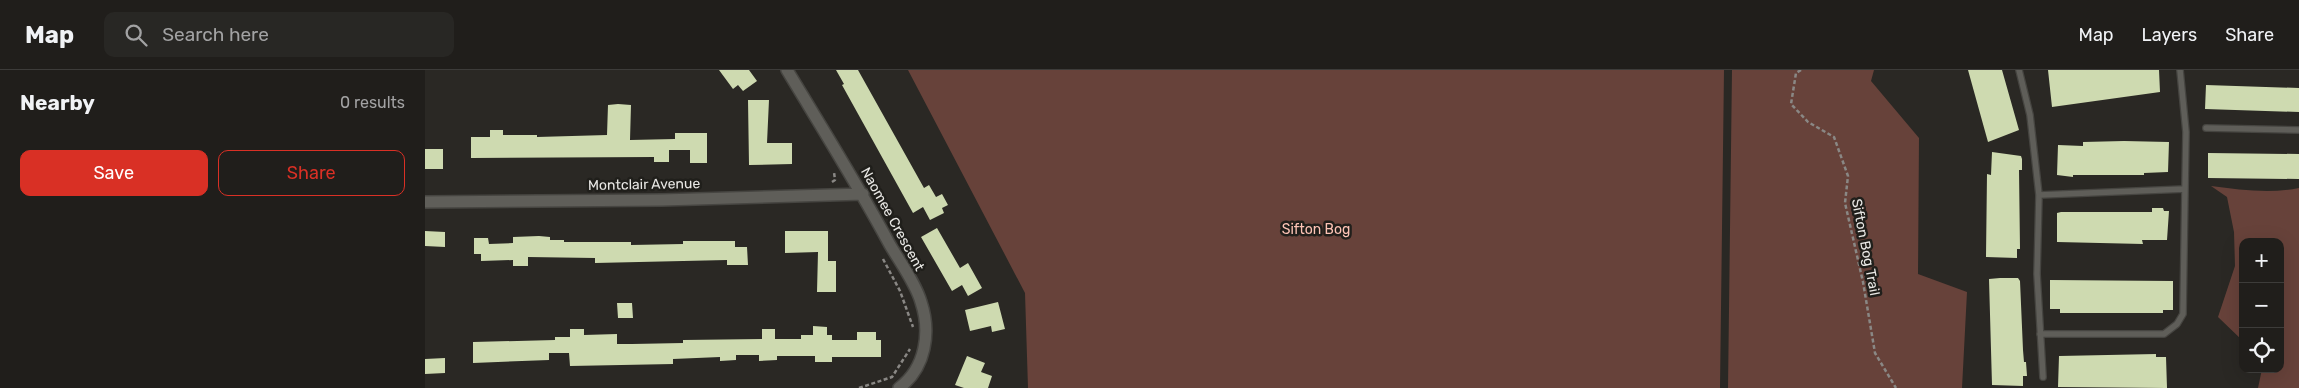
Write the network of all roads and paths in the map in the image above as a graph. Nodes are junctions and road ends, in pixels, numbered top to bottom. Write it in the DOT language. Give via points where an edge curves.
graph roads {
  1 [pos="787,70"];
  2 [pos="1801,70"];
  3 [pos="2019,70"];
  4 [pos="2180,70"];
  5 [pos="2206,128"];
  6 [pos="2299,130"];
  7 [pos="833,166"];
  8 [pos="830,184"];
  9 [pos="2185,189"];
  10 [pos="863,194"];
  11 [pos="2039,195"];
  12 [pos="425,202"];
  13 [pos="883,258"];
  14 [pos="914,331"];
  15 [pos="2040,334"];
  16 [pos="911,348"];
  17 [pos="2043,377"];
  18 [pos="859,388"];
  19 [pos="899,388"];
  20 [pos="1896,388"];
  1 -- 10 [label="street, Naomee Crescent"];
  2 -- 20 [label="path, Sifton Bog Trail" via="1796,74 1791,104 1808,122 1834,137 1848,176 1845,203 1875,352"];
  3 -- 11 [label="lane" via="2030,115"];
  4 -- 9 [label="lane" via="2186,132"];
  5 -- 6 [label="lane"];
  7 -- 8 [label="path" via="835,180"];
  9 -- 11 [label="lane"];
  9 -- 15 [label="lane" via="2183,314 2177,324 2164,334"];
  10 -- 12 [label="street, Montclair Avenue"];
  10 -- 19 [label="street, Naomee Crescent" via="921,302 927,342 910,380"];
  11 -- 15 [label="lane" via="2037,274"];
  13 -- 14 [label="path" via="900,291"];
  15 -- 17 [label="lane"];
  16 -- 18 [label="path" via="892,377"];
}
